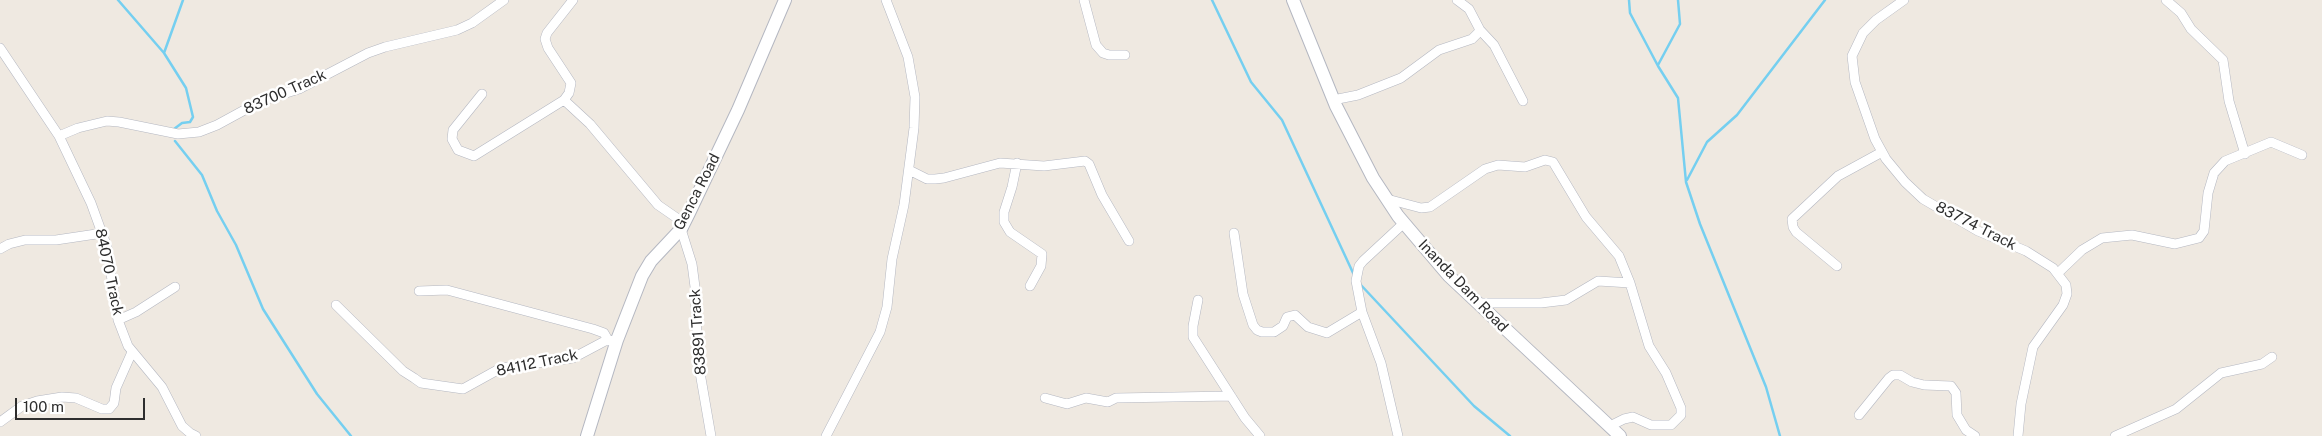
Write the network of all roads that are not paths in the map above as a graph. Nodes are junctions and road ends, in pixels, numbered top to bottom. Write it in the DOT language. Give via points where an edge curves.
graph roads {
  1 [pos="504,0"];
  2 [pos="573,0"];
  3 [pos="785,0"];
  4 [pos="886,0"];
  5 [pos="1084,0"];
  6 [pos="1293,0"];
  7 [pos="1458,0"];
  8 [pos="1904,0"];
  9 [pos="2166,0"];
  10 [pos="1480,31"];
  11 [pos="0,48"];
  12 [pos="1125,55"];
  13 [pos="482,94"];
  14 [pos="564,100"];
  15 [pos="1333,100"];
  16 [pos="1523,101"];
  17 [pos="59,136"];
  18 [pos="1882,152"];
  19 [pos="2244,154"];
  20 [pos="2302,155"];
  21 [pos="1017,163"];
  22 [pos="909,170"];
  23 [pos="1387,199"];
  24 [pos="1404,223"];
  25 [pos="682,226"];
  26 [pos="1234,233"];
  27 [pos="103,234"];
  28 [pos="1129,241"];
  29 [pos="0,249"];
  30 [pos="1837,266"];
  31 [pos="2058,273"];
  32 [pos="1630,283"];
  33 [pos="1030,286"];
  34 [pos="174,287"];
  35 [pos="419,291"];
  36 [pos="1198,300"];
  37 [pos="1477,303"];
  38 [pos="336,305"];
  39 [pos="1362,312"];
  40 [pos="118,320"];
  41 [pos="612,340"];
  42 [pos="132,352"];
  43 [pos="2272,357"];
  44 [pos="1231,396"];
  45 [pos="1045,398"];
  46 [pos="1860,415"];
  47 [pos="0,422"];
  48 [pos="1610,426"];
  49 [pos="196,436"];
  50 [pos="587,436"];
  51 [pos="712,436"];
  52 [pos="826,436"];
  53 [pos="1260,436"];
  54 [pos="1398,436"];
  55 [pos="1620,436"];
  56 [pos="1975,436"];
  57 [pos="2018,436"];
  58 [pos="2115,436"];
  1 -- 17 [label="street, 83700 Track" via="457,30 368,53 299,90 266,99 199,132 178,134 107,121"];
  2 -- 14 [label="street" via="545,39 571,82"];
  3 -- 25 [label="street, Genca Road" via="738,110"];
  4 -- 22 [label="street" via="913,79 914,128"];
  5 -- 12 [label="street" via="1096,45 1103,53"];
  6 -- 15 [label="street, Inanda Dam Road"];
  7 -- 10 [label="street" via="1469,9"];
  8 -- 18 [label="street, 83774 Track" via="1863,33 1852,56 1855,82"];
  9 -- 19 [label="street" via="2224,60 2229,101"];
  10 -- 15 [label="street" via="1472,39 1439,50 1402,78"];
  10 -- 16 [label="street" via="1494,45"];
  11 -- 17 [label="street, 84070 Track"];
  13 -- 14 [label="street" via="453,130 452,139 458,150 474,156"];
  14 -- 25 [label="street" via="590,124 658,205"];
  15 -- 23 [label="street, Inanda Dam Road"];
  17 -- 27 [label="street, 84070 Track"];
  18 -- 30 [label="street" via="1838,176 1792,219 1796,232"];
  18 -- 31 [label="street, 83774 Track" via="1922,199 1978,231 2026,251"];
  19 -- 20 [label="street" via="2271,142"];
  19 -- 31 [label="street" via="2226,161 2214,173 2208,193 2204,231 2199,238 2175,244 2132,236 2102,238 2082,250"];
  21 -- 22 [label="street" via="987,165 935,179"];
  21 -- 28 [label="street" via="1044,166 1086,162"];
  21 -- 33 [label="street" via="1004,222 1010,232 1042,254 1041,266"];
  22 -- 52 [label="street" via="880,332"];
  23 -- 24 [label="street, Inanda Dam Road"];
  23 -- 32 [label="street" via="1421,208 1430,207 1485,169 1498,165 1525,167 1550,160 1586,217 1619,256"];
  24 -- 37 [label="street, Inanda Dam Road"];
  24 -- 39 [label="street" via="1359,266 1356,281"];
  25 -- 41 [label="street, Genca Road" via="651,261"];
  25 -- 51 [label="street, 83891 Track" via="692,264 698,361"];
  26 -- 39 [label="street" via="1243,294 1257,330 1274,332 1283,326 1287,317 1295,315 1308,328 1327,333"];
  27 -- 29 [label="street" via="24,240"];
  27 -- 40 [label="street, 84070 Track"];
  31 -- 57 [label="street" via="2066,285 2067,294 2033,347"];
  32 -- 37 [label="street" via="1595,282 1566,300"];
  32 -- 48 [label="street" via="1643,331 1666,373 1681,415 1667,426 1651,425 1633,417"];
  34 -- 40 [label="street"];
  35 -- 41 [label="street" via="447,290 593,329"];
  36 -- 44 [label="street" via="1193,338"];
  37 -- 48 [label="street, Inanda Dam Road"];
  38 -- 41 [label="street, 84112 Track" via="403,370 421,383 462,389 493,370 573,358"];
  39 -- 54 [label="street" via="1382,363"];
  40 -- 42 [label="street, 84070 Track"];
  41 -- 50 [label="street, Genca Road"];
  42 -- 47 [label="street" via="109,409 62,397 22,406"];
  42 -- 49 [label="street, 84070 Track" via="162,387 182,426"];
  43 -- 58 [label="street" via="2262,364 2221,373 2176,409"];
  44 -- 45 [label="street" via="1116,398 1108,402 1086,398 1067,404"];
  44 -- 53 [label="street"];
  46 -- 56 [label="street" via="1889,378 1900,375 1924,385 1951,386 1956,392 1957,415 1961,424"];
  48 -- 55 [label="street, Inanda Dam Road"];
}
